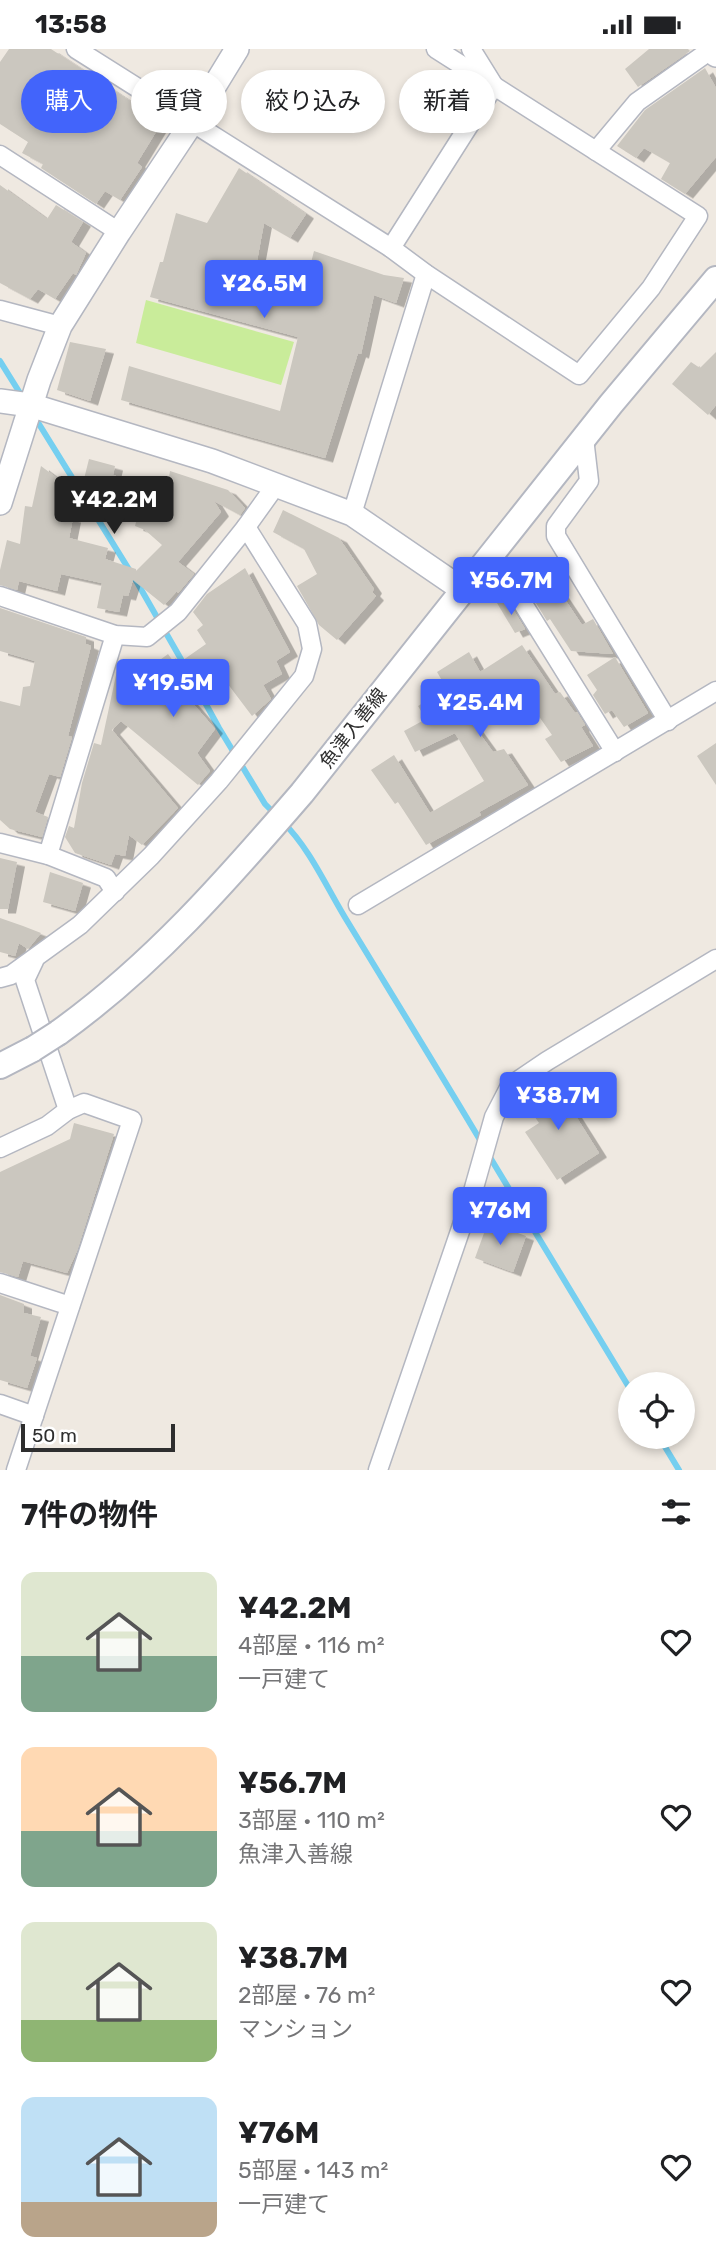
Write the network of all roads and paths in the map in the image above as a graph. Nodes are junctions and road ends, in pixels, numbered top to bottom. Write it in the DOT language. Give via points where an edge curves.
graph roads {
  1 [pos="76,49"];
  2 [pos="237,49"];
  3 [pos="436,49"];
  4 [pos="471,49"];
  5 [pos="712,49"];
  6 [pos="716,55"];
  7 [pos="224,70"];
  8 [pos="469,70"];
  9 [pos="484,70"];
  10 [pos="131,83"];
  11 [pos="495,87"];
  12 [pos="185,133"];
  13 [pos="212,133"];
  14 [pos="464,133"];
  15 [pos="596,151"];
  16 [pos="0,155"];
  17 [pos="119,232"];
  18 [pos="391,248"];
  19 [pos="426,274"];
  20 [pos="716,279"];
  21 [pos="0,310"];
  22 [pos="60,326"];
  23 [pos="0,401"];
  24 [pos="30,405"];
  25 [pos="583,438"];
  26 [pos="276,485"];
  27 [pos="0,503"];
  28 [pos="352,514"];
  29 [pos="246,527"];
  30 [pos="492,554"];
  31 [pos="463,590"];
  32 [pos="0,596"];
  33 [pos="115,635"];
  34 [pos="716,691"];
  35 [pos="668,721"];
  36 [pos="615,752"];
  37 [pos="0,843"];
  38 [pos="48,855"];
  39 [pos="115,892"];
  40 [pos="359,905"];
  41 [pos="35,958"];
  42 [pos="716,959"];
  43 [pos="0,978"];
  44 [pos="0,1066"];
  45 [pos="68,1110"];
  46 [pos="0,1148"];
  47 [pos="0,1283"];
  48 [pos="70,1306"];
  49 [pos="0,1405"];
  50 [pos="34,1416"];
  51 [pos="16,1470"];
  52 [pos="378,1470"];
  1 -- 10 [label="street"];
  2 -- 7 [label="street"];
  3 -- 8 [label="street"];
  4 -- 9 [label="street"];
  5 -- 6 [label="street"];
  5 -- 15 [label="street" via="637,102"];
  11 -- 15 [label="street"];
  12 -- 17 [label="street"];
  13 -- 18 [label="street"];
  14 -- 18 [label="street"];
  15 -- 19 [label="street" via="698,216 651,288 579,375"];
  16 -- 17 [label="street"];
  17 -- 22 [label="street"];
  18 -- 19 [label="street"];
  19 -- 28 [label="street"];
  20 -- 25 [label="main road, 魚津入善線"];
  21 -- 22 [label="street"];
  22 -- 24 [label="street"];
  23 -- 24 [label="street"];
  24 -- 26 [label="street"];
  24 -- 27 [label="street"];
  25 -- 30 [label="main road, 魚津入善線"];
  25 -- 35 [label="street" via="589,481 556,526 556,536"];
  26 -- 28 [label="street"];
  26 -- 29 [label="street"];
  28 -- 31 [label="street"];
  29 -- 33 [label="street" via="178,612 147,638"];
  29 -- 39 [label="street" via="307,624 312,649 304,675 219,781"];
  30 -- 31 [label="main road, 魚津入善線"];
  30 -- 36 [label="street"];
  31 -- 44 [label="main road, 魚津入善線, bridge" via="302,793 189,921 120,986 58,1033"];
  32 -- 33 [label="street"];
  33 -- 38 [label="street"];
  34 -- 35 [label="street"];
  35 -- 36 [label="street"];
  36 -- 40 [label="street"];
  37 -- 38 [label="street"];
  38 -- 39 [label="street" via="107,878"];
  39 -- 41 [label="street"];
  41 -- 43 [label="street"];
  41 -- 45 [label="street" via="25,980"];
  42 -- 52 [label="street" via="510,1086 494,1117 470,1202"];
  45 -- 46 [label="street" via="47,1126"];
  45 -- 48 [label="street" via="84,1103 132,1120"];
  47 -- 48 [label="street"];
  48 -- 50 [label="street"];
  49 -- 50 [label="street"];
  50 -- 51 [label="street"];
}
